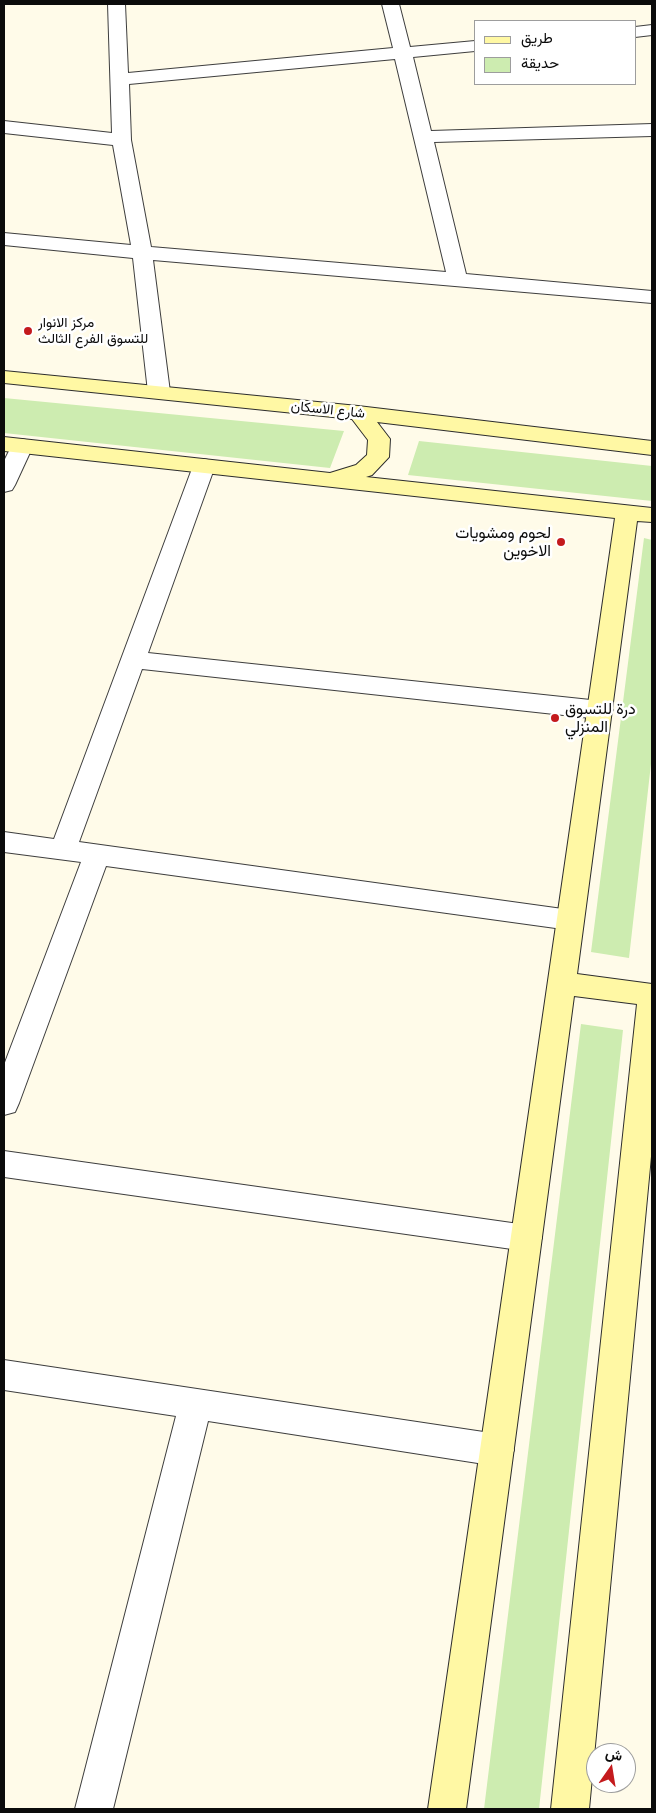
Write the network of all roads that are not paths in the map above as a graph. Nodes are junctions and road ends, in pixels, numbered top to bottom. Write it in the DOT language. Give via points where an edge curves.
graph roads {
  1 [pos="116,4"];
  2 [pos="391,4"];
  3 [pos="652,30"];
  4 [pos="636,32"];
  5 [pos="473,46"];
  6 [pos="403,53"];
  7 [pos="120,80"];
  8 [pos="4,127"];
  9 [pos="652,130"];
  10 [pos="424,137"];
  11 [pos="122,140"];
  12 [pos="4,239"];
  13 [pos="142,253"];
  14 [pos="458,278"];
  15 [pos="652,297"];
  16 [pos="4,377"];
  17 [pos="159,392"];
  18 [pos="358,413"];
  19 [pos="13,445"];
  20 [pos="652,448"];
  21 [pos="204,466"];
  22 [pos="325,481"];
  23 [pos="4,485"];
  24 [pos="640,514"];
  25 [pos="132,660"];
  26 [pos="600,710"];
  27 [pos="4,842"];
  28 [pos="63,850"];
  29 [pos="97,855"];
  30 [pos="570,920"];
  31 [pos="561,983"];
  32 [pos="652,995"];
  33 [pos="652,999"];
  34 [pos="4,1103"];
  35 [pos="4,1164"];
  36 [pos="526,1238"];
  37 [pos="4,1375"];
  38 [pos="195,1405"];
  39 [pos="497,1450"];
  40 [pos="94,1809"];
  41 [pos="447,1809"];
  42 [pos="570,1809"];
  1 -- 7 [label="street"];
  2 -- 6 [label="street"];
  3 -- 4 [label="street"];
  5 -- 6 [label="street"];
  6 -- 7 [label="street"];
  6 -- 10 [label="street"];
  7 -- 11 [label="street"];
  8 -- 11 [label="street"];
  9 -- 10 [label="street"];
  10 -- 14 [label="street"];
  11 -- 13 [label="street"];
  12 -- 13 [label="street"];
  13 -- 14 [label="street"];
  13 -- 17 [label="street"];
  14 -- 15 [label="street"];
  16 -- 17 [label="street, شارع الاسكان"];
  17 -- 18 [label="street, شارع الاسكان"];
  18 -- 20 [label="street, شارع الاسكان"];
  18 -- 22 [label="street" via="379,439 378,457 364,470"];
  19 -- 21 [label="street"];
  19 -- 23 [label="street"];
  21 -- 22 [label="street"];
  21 -- 25 [label="street"];
  22 -- 24 [label="street"];
  24 -- 26 [label="street"];
  25 -- 26 [label="street"];
  25 -- 28 [label="street"];
  26 -- 30 [label="street"];
  27 -- 28 [label="street"];
  28 -- 29 [label="street"];
  29 -- 30 [label="street"];
  29 -- 34 [label="street"];
  30 -- 31 [label="street"];
  31 -- 32 [label="street"];
  31 -- 36 [label="street"];
  33 -- 42 [label="street"];
  35 -- 36 [label="street"];
  36 -- 39 [label="street"];
  37 -- 38 [label="street"];
  38 -- 39 [label="street"];
  38 -- 40 [label="street"];
  39 -- 41 [label="street"];
}
